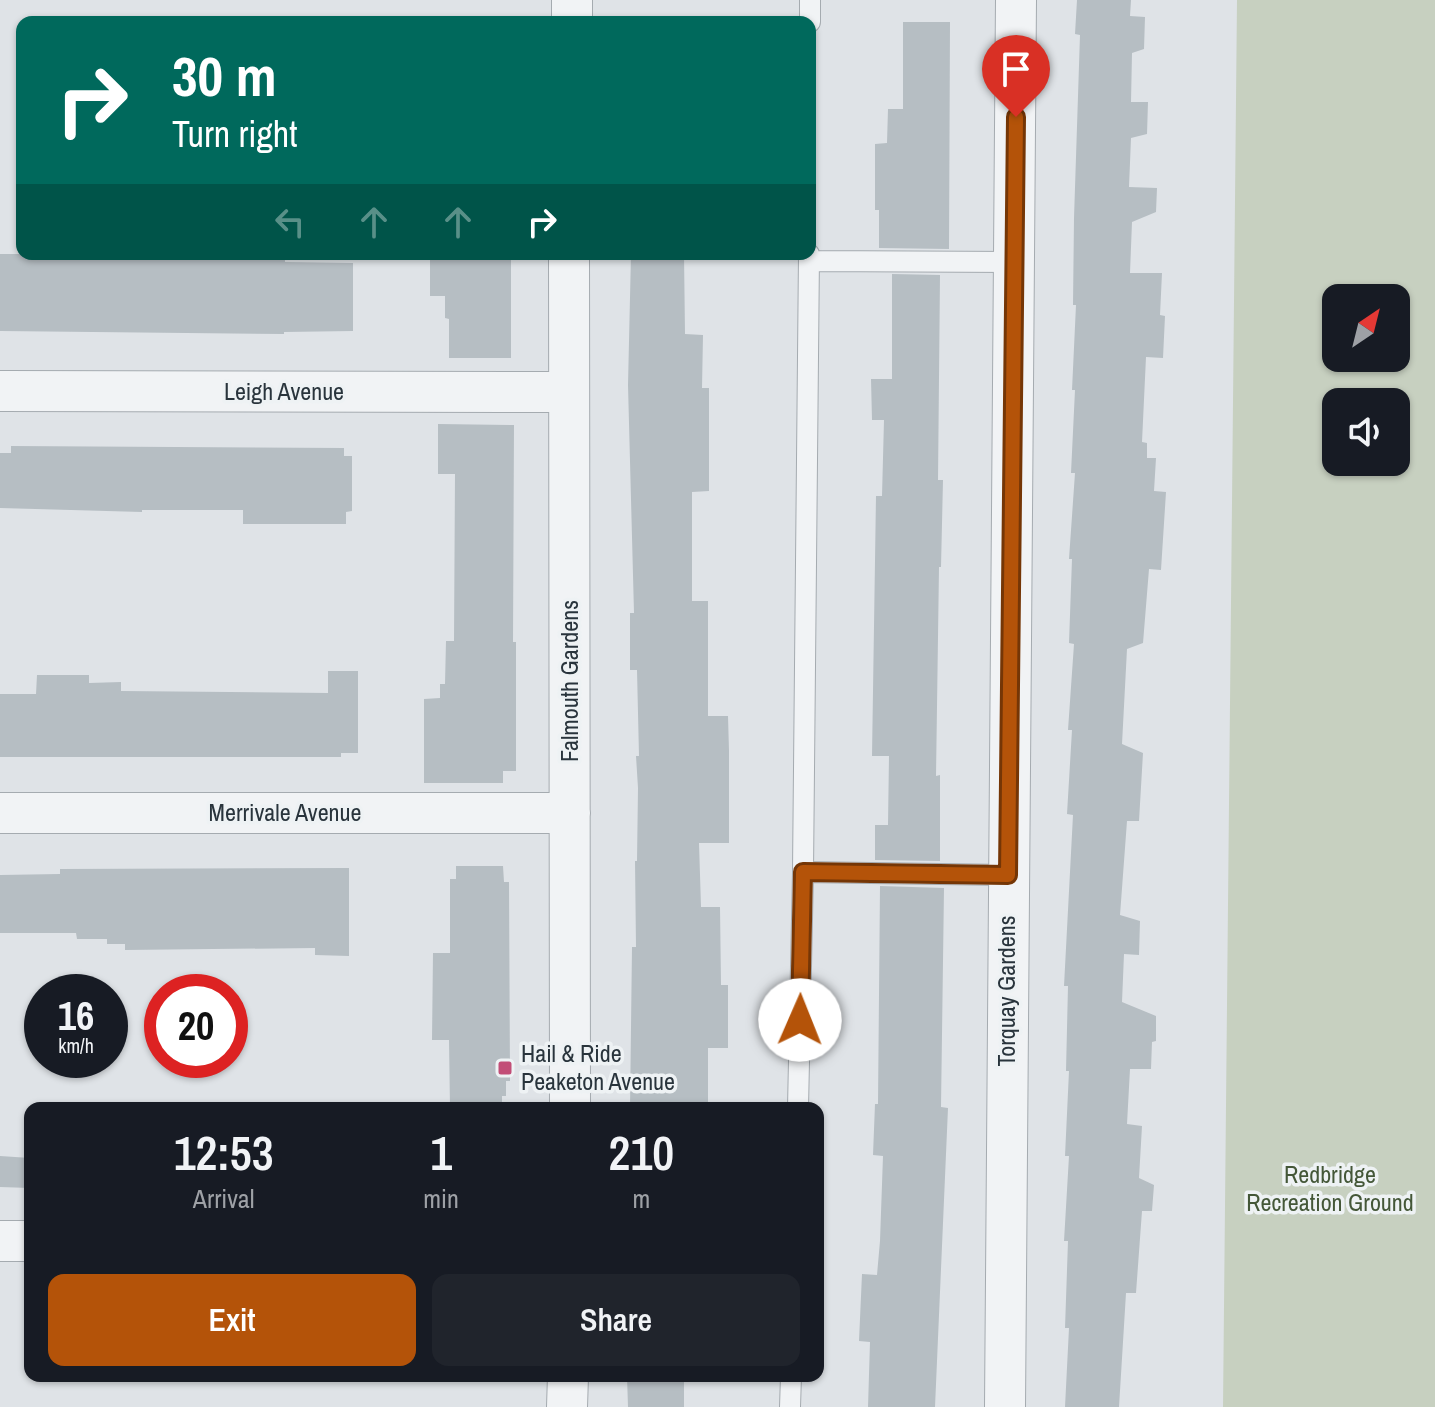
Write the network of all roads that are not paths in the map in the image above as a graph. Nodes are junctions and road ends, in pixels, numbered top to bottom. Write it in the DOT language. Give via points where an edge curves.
graph roads {
  1 [pos="1016,0"];
  2 [pos="816,257"];
  3 [pos="569,260"];
  4 [pos="809,260"];
  5 [pos="1015,262"];
  6 [pos="0,391"];
  7 [pos="568,392"];
  8 [pos="0,813"];
  9 [pos="570,813"];
  10 [pos="803,872"];
  11 [pos="1008,875"];
  12 [pos="570,1102"];
  13 [pos="798,1102"];
  14 [pos="0,1241"];
  15 [pos="24,1241"];
  16 [pos="568,1382"];
  17 [pos="791,1382"];
  18 [pos="567,1407"];
  19 [pos="790,1407"];
  20 [pos="1005,1407"];
  1 -- 5 [label="street, Torquay Gardens"];
  2 -- 5 [label="lane"];
  3 -- 7 [label="street, Falmouth Gardens"];
  4 -- 10 [label="lane"];
  5 -- 11 [label="street, Torquay Gardens"];
  6 -- 7 [label="street, Leigh Avenue"];
  7 -- 9 [label="street, Falmouth Gardens"];
  8 -- 9 [label="street, Merrivale Avenue"];
  9 -- 12 [label="street, Falmouth Gardens"];
  10 -- 11 [label="lane"];
  10 -- 13 [label="lane"];
  11 -- 20 [label="street, Torquay Gardens"];
  14 -- 15 [label="street"];
  16 -- 18 [label="street"];
  17 -- 19 [label="lane"];
}
